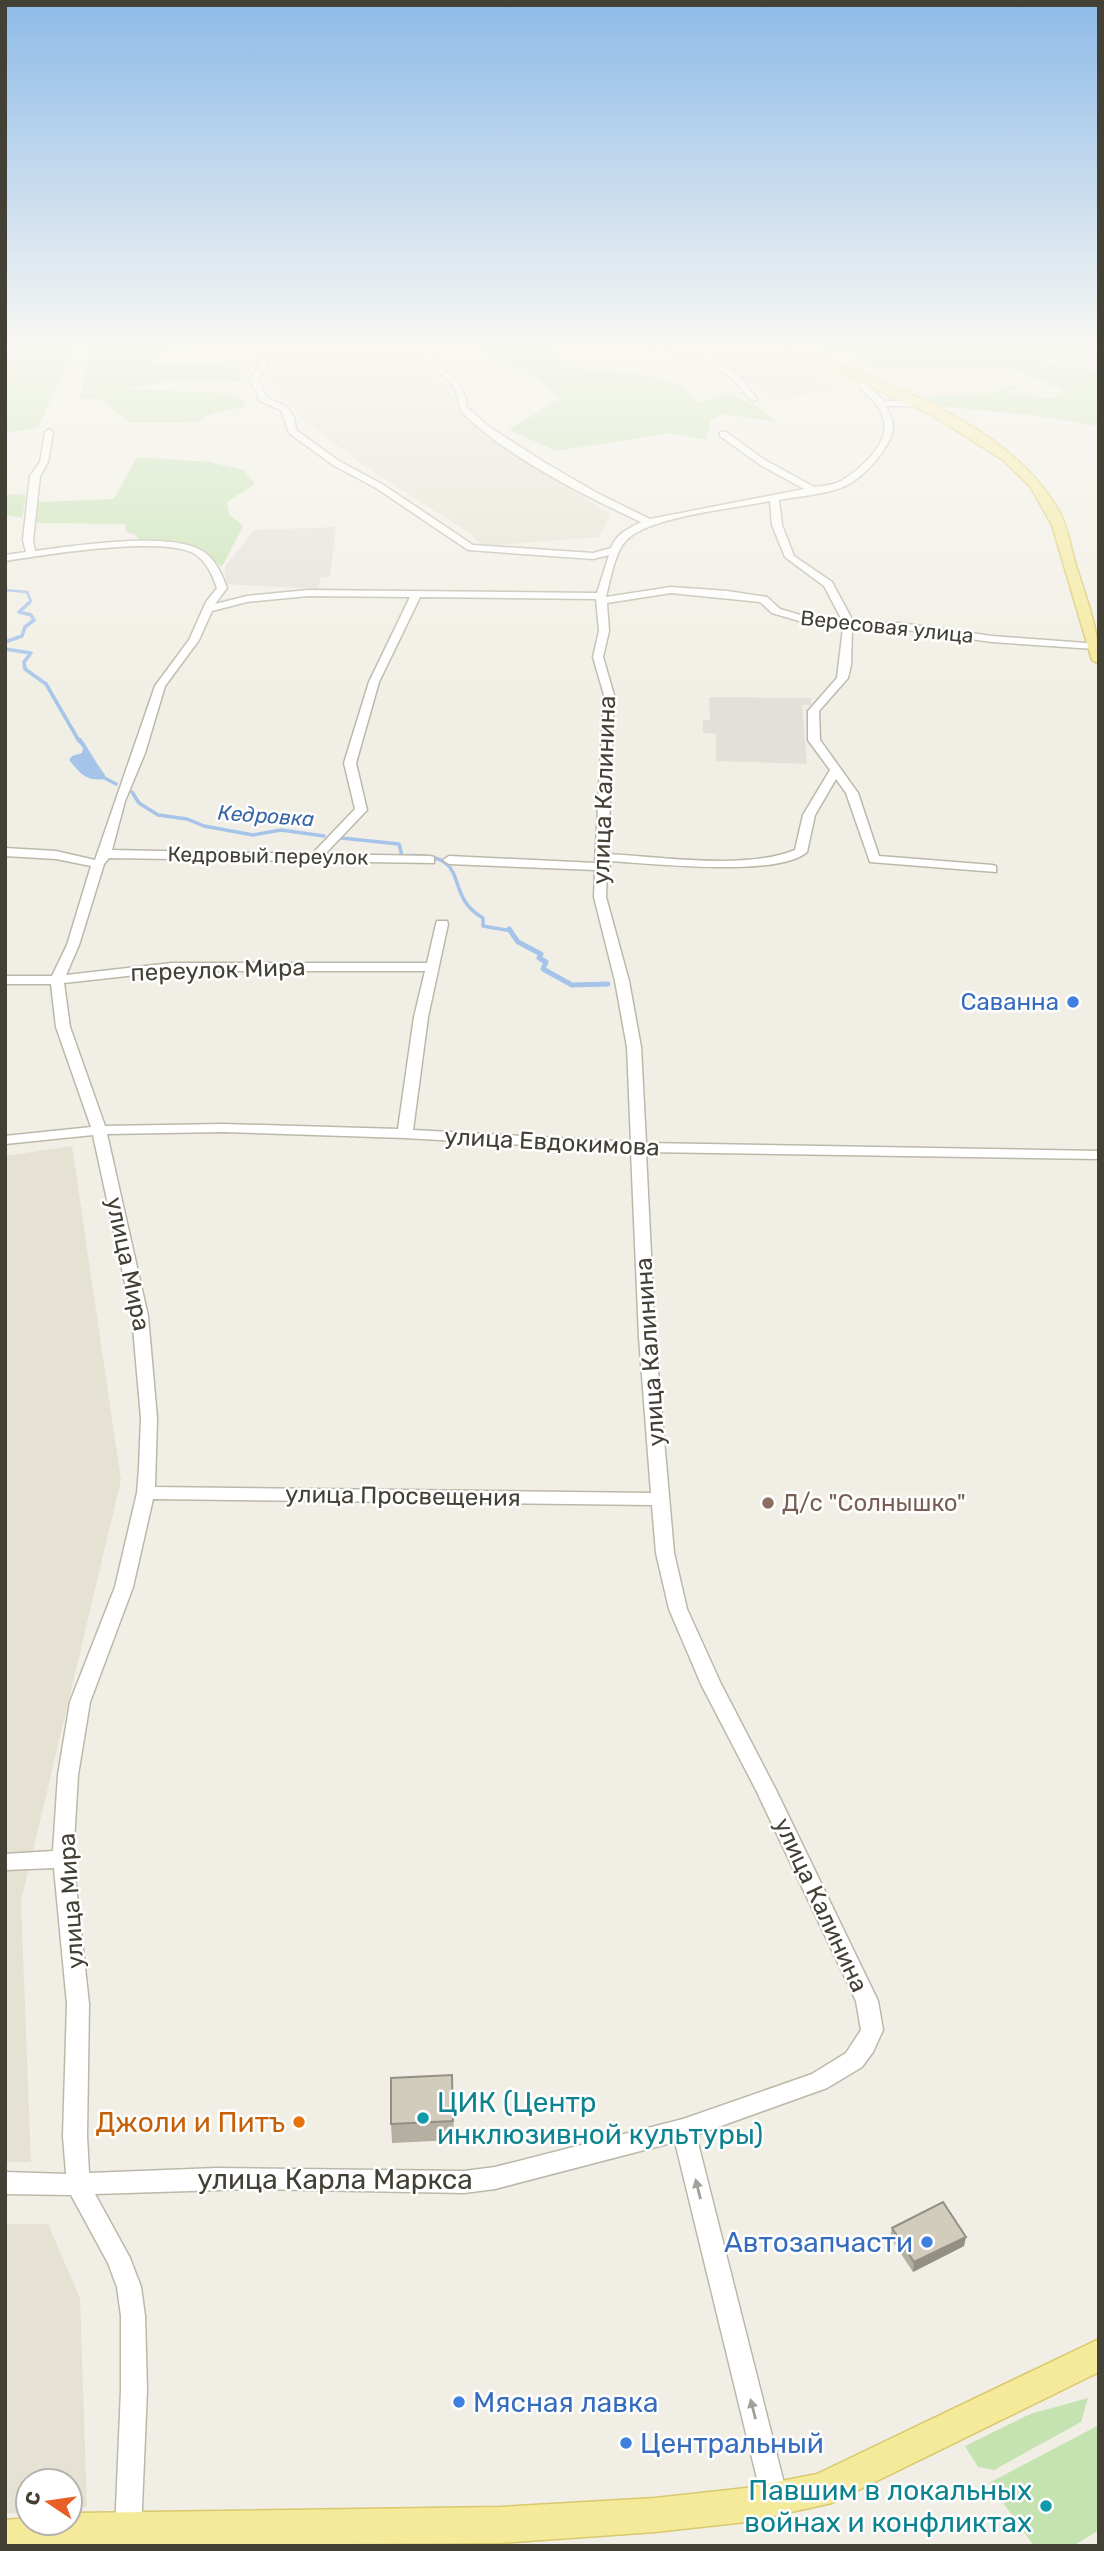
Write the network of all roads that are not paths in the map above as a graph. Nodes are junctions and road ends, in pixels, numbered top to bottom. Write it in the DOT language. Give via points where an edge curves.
graph roads {
  1 [pos="41,466"];
  2 [pos="340,466"];
  3 [pos="543,466"];
  4 [pos="769,466"];
  5 [pos="866,466"];
  6 [pos="1015,466"];
  7 [pos="812,490"];
  8 [pos="774,498"];
  9 [pos="649,522"];
  10 [pos="617,550"];
  11 [pos="31,554"];
  12 [pos="593,556"];
  13 [pos="5,558"];
  14 [pos="612,565"];
  15 [pos="220,592"];
  16 [pos="417,594"];
  17 [pos="247,598"];
  18 [pos="601,599"];
  19 [pos="208,609"];
  20 [pos="850,625"];
  21 [pos="1096,642"];
  22 [pos="1099,660"];
  23 [pos="835,771"];
  24 [pos="5,852"];
  25 [pos="317,856"];
  26 [pos="102,859"];
  27 [pos="430,860"];
  28 [pos="449,860"];
  29 [pos="604,862"];
  30 [pos="992,869"];
  31 [pos="442,924"];
  32 [pos="430,967"];
  33 [pos="5,980"];
  34 [pos="57,980"];
  35 [pos="99,1130"];
  36 [pos="405,1134"];
  37 [pos="5,1140"];
  38 [pos="640,1147"];
  39 [pos="1099,1155"];
  40 [pos="146,1493"];
  41 [pos="660,1499"];
  42 [pos="63,1859"];
  43 [pos="5,1862"];
  44 [pos="854,2060"];
  45 [pos="683,2129"];
  46 [pos="5,2183"];
  47 [pos="78,2185"];
  48 [pos="1099,2355"];
  49 [pos="775,2499"];
  50 [pos="128,2531"];
  51 [pos="501,2535"];
  52 [pos="5,2538"];
  1 -- 11 [label="street" via="33,488"];
  2 -- 12 [label="street" via="437,522 471,548"];
  3 -- 9 [label="street"];
  4 -- 7 [label="street"];
  5 -- 7 [label="street" via="841,485"];
  6 -- 21 [label="main road" via="1038,488 1053,512"];
  7 -- 8 [label="street"];
  8 -- 9 [label="street"];
  8 -- 20 [label="street" via="777,525 790,557 828,584"];
  9 -- 10 [label="street" via="629,533"];
  10 -- 12 [label="street"];
  10 -- 14 [label="street"];
  11 -- 13 [label="street"];
  11 -- 15 [label="street" via="182,547 207,561 216,572"];
  12 -- 14 [label="street"];
  14 -- 18 [label="street"];
  15 -- 17 [label="street"];
  15 -- 19 [label="street"];
  16 -- 17 [label="street, Вересовая улица" via="309,593"];
  16 -- 18 [label="street, Вересовая улица"];
  16 -- 25 [label="street" via="374,682 350,763 361,810"];
  17 -- 19 [label="street, Вересовая улица"];
  18 -- 20 [label="street, Вересовая улица" via="671,590 727,594 763,599 770,608 790,616"];
  18 -- 29 [label="street, улица Калинина" via="604,631 598,657 609,695"];
  19 -- 26 [label="street" via="199,632 160,686"];
  20 -- 21 [label="street, Вересовая улица" via="900,626 992,639"];
  20 -- 23 [label="street" via="845,633 847,657 841,681 813,711 814,740"];
  21 -- 22 [label="main road"];
  23 -- 29 [label="street" via="810,815 801,852 794,857 754,862"];
  23 -- 30 [label="street" via="852,793 874,859"];
  24 -- 26 [label="street, Кедровый переулок"];
  25 -- 26 [label="street, Кедровый переулок"];
  25 -- 27 [label="street, Кедровый переулок"];
  26 -- 34 [label="street"];
  28 -- 29 [label="street"];
  29 -- 38 [label="street, улица Калинина" via="601,906 634,1046"];
  31 -- 32 [label="street"];
  32 -- 34 [label="street, переулок Мира" via="172,967"];
  32 -- 36 [label="street"];
  33 -- 34 [label="street, переулок Мира"];
  34 -- 35 [label="street, улица Мира" via="63,1027"];
  35 -- 36 [label="street, улица Евдокимова"];
  35 -- 37 [label="street, улица Евдокимова"];
  35 -- 40 [label="street, улица Мира" via="144,1342 149,1418"];
  36 -- 38 [label="street, улица Евдокимова"];
  38 -- 39 [label="street, улица Евдокимова"];
  38 -- 41 [label="street, улица Калинина" via="646,1338"];
  40 -- 41 [label="street, улица Просвещения"];
  40 -- 42 [label="street, улица Мира" via="124,1587 80,1702 68,1775"];
  41 -- 44 [label="street, улица Калинина" via="664,1553 678,1609 867,2001 872,2030"];
  42 -- 43 [label="street"];
  42 -- 47 [label="street, улица Мира" via="78,2004"];
  44 -- 45 [label="street, улица Карла Маркса" via="819,2081"];
  45 -- 47 [label="street, улица Карла Маркса" via="464,2182 265,2177"];
  49 -- 45 [label="street, one-way"];
  46 -- 47 [label="street, улица Карла Маркса"];
  47 -- 50 [label="street" via="118,2258 134,2316"];
  48 -- 49 [label="main road" via="820,2491"];
  49 -- 51 [label="main road"];
  50 -- 51 [label="main road"];
  50 -- 52 [label="main road"];
}
